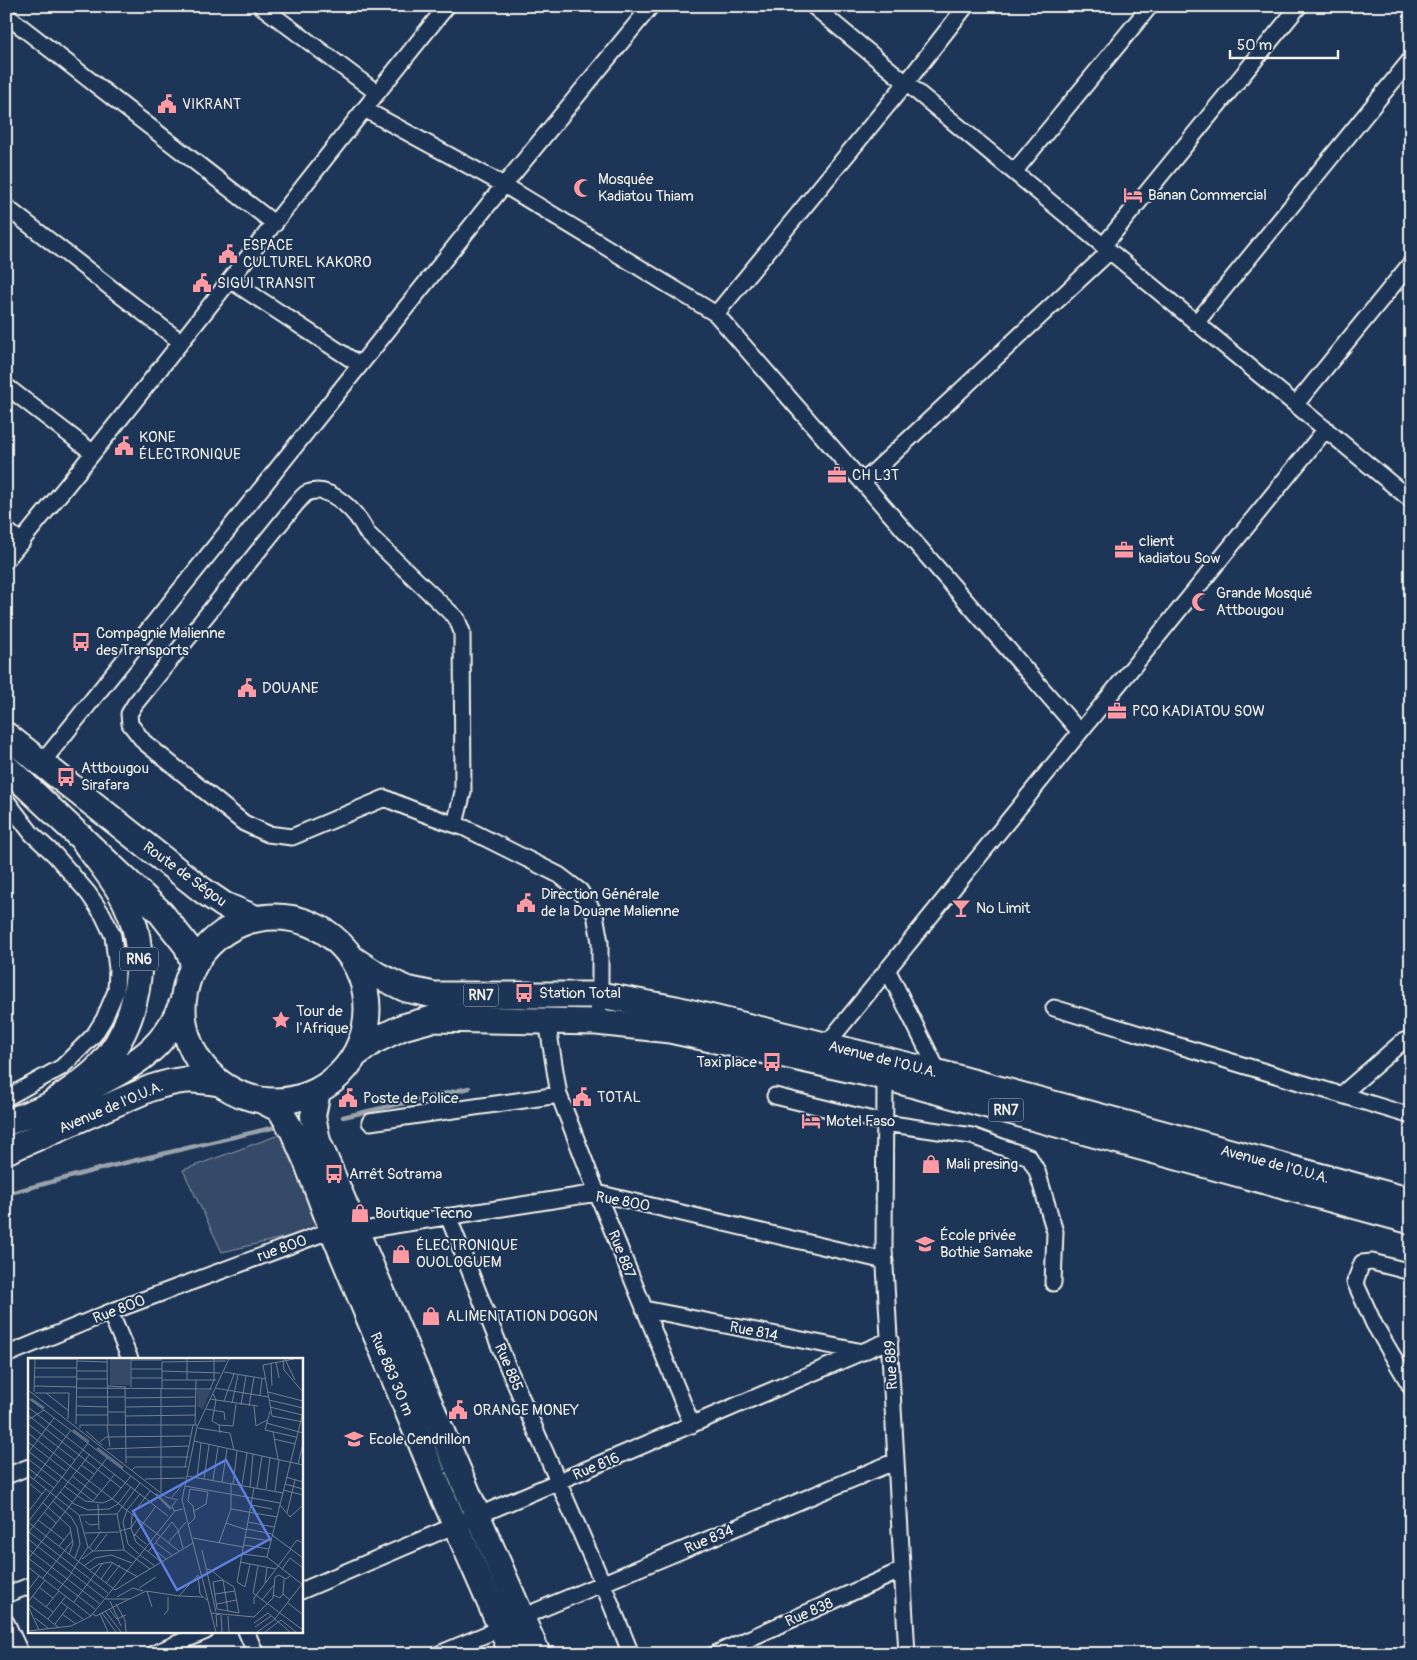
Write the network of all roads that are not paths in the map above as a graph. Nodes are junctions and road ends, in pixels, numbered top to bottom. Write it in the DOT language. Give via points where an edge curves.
graph roads {
  1 [pos="261,6"];
  2 [pos="447,6"];
  3 [pos="651,6"];
  4 [pos="813,6"];
  5 [pos="966,6"];
  6 [pos="1150,6"];
  7 [pos="1299,6"];
  8 [pos="6,15"];
  9 [pos="1411,59"];
  10 [pos="906,83"];
  11 [pos="376,92"];
  12 [pos="364,109"];
  13 [pos="1014,172"];
  14 [pos="504,185"];
  15 [pos="6,208"];
  16 [pos="275,224"];
  17 [pos="1106,248"];
  18 [pos="1411,263"];
  19 [pos="230,280"];
  20 [pos="716,314"];
  21 [pos="1196,323"];
  22 [pos="181,342"];
  23 [pos="360,365"];
  24 [pos="6,386"];
  25 [pos="1296,404"];
  26 [pos="1326,429"];
  27 [pos="92,452"];
  28 [pos="863,482"];
  29 [pos="1409,493"];
  30 [pos="6,530"];
  31 [pos="22,542"];
  32 [pos="6,560"];
  33 [pos="1080,732"];
  34 [pos="6,735"];
  35 [pos="41,764"];
  36 [pos="7,769"];
  37 [pos="6,800"];
  38 [pos="455,824"];
  39 [pos="81,838"];
  40 [pos="255,918"];
  41 [pos="353,959"];
  42 [pos="194,965"];
  43 [pos="887,969"];
  44 [pos="600,995"];
  45 [pos="182,1004"];
  46 [pos="1054,1008"];
  47 [pos="546,1021"];
  48 [pos="597,1022"];
  49 [pos="1411,1038"];
  50 [pos="826,1046"];
  51 [pos="356,1054"];
  52 [pos="939,1073"];
  53 [pos="885,1077"];
  54 [pos="219,1083"];
  55 [pos="318,1091"];
  56 [pos="559,1095"];
  57 [pos="1341,1095"];
  58 [pos="775,1096"];
  59 [pos="6,1098"];
  60 [pos="264,1102"];
  61 [pos="50,1105"];
  62 [pos="1411,1116"];
  63 [pos="370,1122"];
  64 [pos="6,1123"];
  65 [pos="885,1123"];
  66 [pos="6,1151"];
  67 [pos="597,1193"];
  68 [pos="1411,1201"];
  69 [pos="448,1216"];
  70 [pos="1411,1222"];
  71 [pos="332,1230"];
  72 [pos="357,1231"];
  73 [pos="885,1261"];
  74 [pos="232,1266"];
  75 [pos="1411,1272"];
  76 [pos="1053,1283"];
  77 [pos="644,1309"];
  78 [pos="110,1312"];
  79 [pos="890,1340"];
  80 [pos="863,1352"];
  81 [pos="6,1355"];
  82 [pos="130,1358"];
  83 [pos="1411,1387"];
  84 [pos="692,1425"];
  85 [pos="896,1461"];
  86 [pos="28,1467"];
  87 [pos="6,1476"];
  88 [pos="464,1482"];
  89 [pos="558,1482"];
  90 [pos="441,1492"];
  91 [pos="478,1516"];
  92 [pos="455,1525"];
  93 [pos="902,1570"];
  94 [pos="603,1584"];
  95 [pos="28,1586"];
  96 [pos="302,1591"];
  97 [pos="6,1595"];
  98 [pos="522,1617"];
  99 [pos="6,1622"];
  100 [pos="501,1628"];
  101 [pos="204,1632"];
  102 [pos="246,1632"];
  103 [pos="20,1654"];
  104 [pos="153,1654"];
  105 [pos="256,1654"];
  106 [pos="439,1654"];
  107 [pos="512,1654"];
  108 [pos="538,1654"];
  109 [pos="631,1654"];
  110 [pos="715,1654"];
  111 [pos="907,1654"];
  1 -- 11 [label="street"];
  2 -- 11 [label="street"];
  3 -- 14 [label="street"];
  4 -- 10 [label="street"];
  5 -- 10 [label="street"];
  6 -- 13 [label="street"];
  7 -- 17 [label="street"];
  8 -- 16 [label="street"];
  9 -- 21 [label="street"];
  10 -- 13 [label="street"];
  10 -- 20 [label="street"];
  11 -- 12 [label="street"];
  12 -- 14 [label="street"];
  12 -- 16 [label="street"];
  13 -- 17 [label="street"];
  14 -- 20 [label="street"];
  14 -- 23 [label="street"];
  15 -- 22 [label="street"];
  16 -- 19 [label="street"];
  17 -- 21 [label="street"];
  17 -- 28 [label="street"];
  18 -- 25 [label="street"];
  19 -- 22 [label="street"];
  19 -- 23 [label="street"];
  20 -- 28 [label="street"];
  21 -- 25 [label="street"];
  22 -- 27 [label="street"];
  23 -- 35 [label="street"];
  24 -- 27 [label="street"];
  25 -- 26 [label="street"];
  26 -- 29 [label="street"];
  26 -- 33 [label="street"];
  27 -- 31 [label="street"];
  28 -- 33 [label="street"];
  30 -- 31 [label="street"];
  31 -- 32 [label="street"];
  33 -- 43 [label="street"];
  34 -- 35 [label="highway, Route de Ségou"];
  35 -- 40 [label="highway, Route de Ségou" via="202,890 224,905"];
  36 -- 39 [label="highway, RN6"];
  37 -- 59 [label="street" via="32,834 55,854 88,893 103,915 113,936 117,968 116,991 94,1035 62,1068"];
  38 -- 38 [label="street" via="415,812 385,798 292,837 268,834 244,823 144,742 130,724 129,714 135,704 306,493 323,490 336,498 362,523 367,533 457,619 462,632 464,772"];
  38 -- 44 [label="street" via="560,875 580,891 595,914 599,933"];
  39 -- 42 [label="highway, RN6" via="161,913 187,946"];
  39 -- 61 [label="highway, RN6" via="127,904 139,954 136,987 131,1014 115,1046 98,1068"];
  40 -- 41 [label="highway" via="278,916 321,928"];
  40 -- 42 [label="highway, Route de Ségou" via="230,928 210,944"];
  41 -- 44 [label="highway, Avenue de l'O.U.A. / RN7" via="377,975 406,988 434,995"];
  41 -- 51 [label="highway" via="364,982 368,1006 365,1031"];
  42 -- 45 [label="highway"];
  43 -- 50 [label="street"];
  43 -- 52 [label="street"];
  44 -- 48 [label="street"];
  44 -- 50 [label="highway, Avenue de l'O.U.A. / RN7" via="676,1009"];
  45 -- 54 [label="highway" via="187,1040 194,1056"];
  45 -- 61 [label="highway, Avenue de l'O.U.A." via="154,1048 104,1080"];
  46 -- 57 [label="street"];
  47 -- 48 [label="highway, Avenue de l'O.U.A. / RN7"];
  47 -- 51 [label="highway, Avenue de l'O.U.A. / RN7" via="432,1019 404,1027 374,1041"];
  47 -- 56 [label="street, Rue 887"];
  48 -- 53 [label="highway, Avenue de l'O.U.A. / RN7" via="670,1030"];
  49 -- 57 [label="street" via="1402,1042"];
  50 -- 52 [label="highway, Avenue de l'O.U.A. / RN7"];
  51 -- 55 [label="highway" via="340,1075"];
  52 -- 68 [label="highway, Avenue de l'O.U.A. / RN7"];
  53 -- 65 [label="street, Rue 889"];
  53 -- 70 [label="highway, Avenue de l'O.U.A. / RN7"];
  54 -- 60 [label="highway" via="240,1096"];
  54 -- 66 [label="highway, Avenue de l'O.U.A." via="175,1080"];
  55 -- 60 [label="highway" via="283,1102"];
  55 -- 72 [label="main road" via="313,1116 318,1141"];
  56 -- 63 [label="street"];
  56 -- 67 [label="street, Rue 887"];
  57 -- 62 [label="street"];
  58 -- 65 [label="street"];
  60 -- 71 [label="main road, Rue 883 30 m" via="280,1110 293,1132"];
  61 -- 64 [label="highway, Avenue de l'O.U.A."];
  65 -- 73 [label="street, Rue 889"];
  65 -- 76 [label="street" via="972,1136 1029,1157 1037,1171 1055,1232"];
  67 -- 69 [label="street, Rue 800"];
  67 -- 73 [label="street, Rue 800"];
  67 -- 77 [label="street, Rue 887"];
  69 -- 72 [label="street, Rue 800"];
  69 -- 89 [label="street, Rue 885"];
  71 -- 74 [label="street, rue 800"];
  71 -- 90 [label="main road, Rue 883 30 m"];
  72 -- 88 [label="main road"];
  73 -- 79 [label="street, Rue 889"];
  74 -- 78 [label="street, Rue 800"];
  75 -- 83 [label="street" via="1372,1262 1362,1264 1355,1282 1374,1324"];
  77 -- 80 [label="street, Rue 814"];
  77 -- 84 [label="street, Rue 887"];
  78 -- 81 [label="street, Rue 800"];
  78 -- 82 [label="street"];
  79 -- 80 [label="street, Rue 816"];
  79 -- 85 [label="street, Rue 889"];
  80 -- 84 [label="street, Rue 816"];
  84 -- 89 [label="street, Rue 816"];
  85 -- 93 [label="street, Rue 889"];
  85 -- 94 [label="street, Rue 834"];
  86 -- 87 [label="street"];
  88 -- 90 [label="street"];
  88 -- 91 [label="main road"];
  89 -- 91 [label="street, Rue 816"];
  89 -- 94 [label="street, Rue 885"];
  90 -- 92 [label="main road, Rue 883 30 m"];
  91 -- 92 [label="street, Rue 816"];
  91 -- 98 [label="main road"];
  92 -- 96 [label="street, Rue 816"];
  92 -- 100 [label="main road, Rue 883 30 m"];
  93 -- 110 [label="street, Rue 838"];
  93 -- 111 [label="street, Rue 889"];
  94 -- 98 [label="street, Rue 834"];
  94 -- 109 [label="street, Rue 885"];
  95 -- 97 [label="street"];
  98 -- 108 [label="main road"];
  99 -- 103 [label="street"];
  100 -- 106 [label="street"];
  100 -- 107 [label="main road, Rue 883 30 m"];
  101 -- 104 [label="street"];
  102 -- 105 [label="street"];
}
